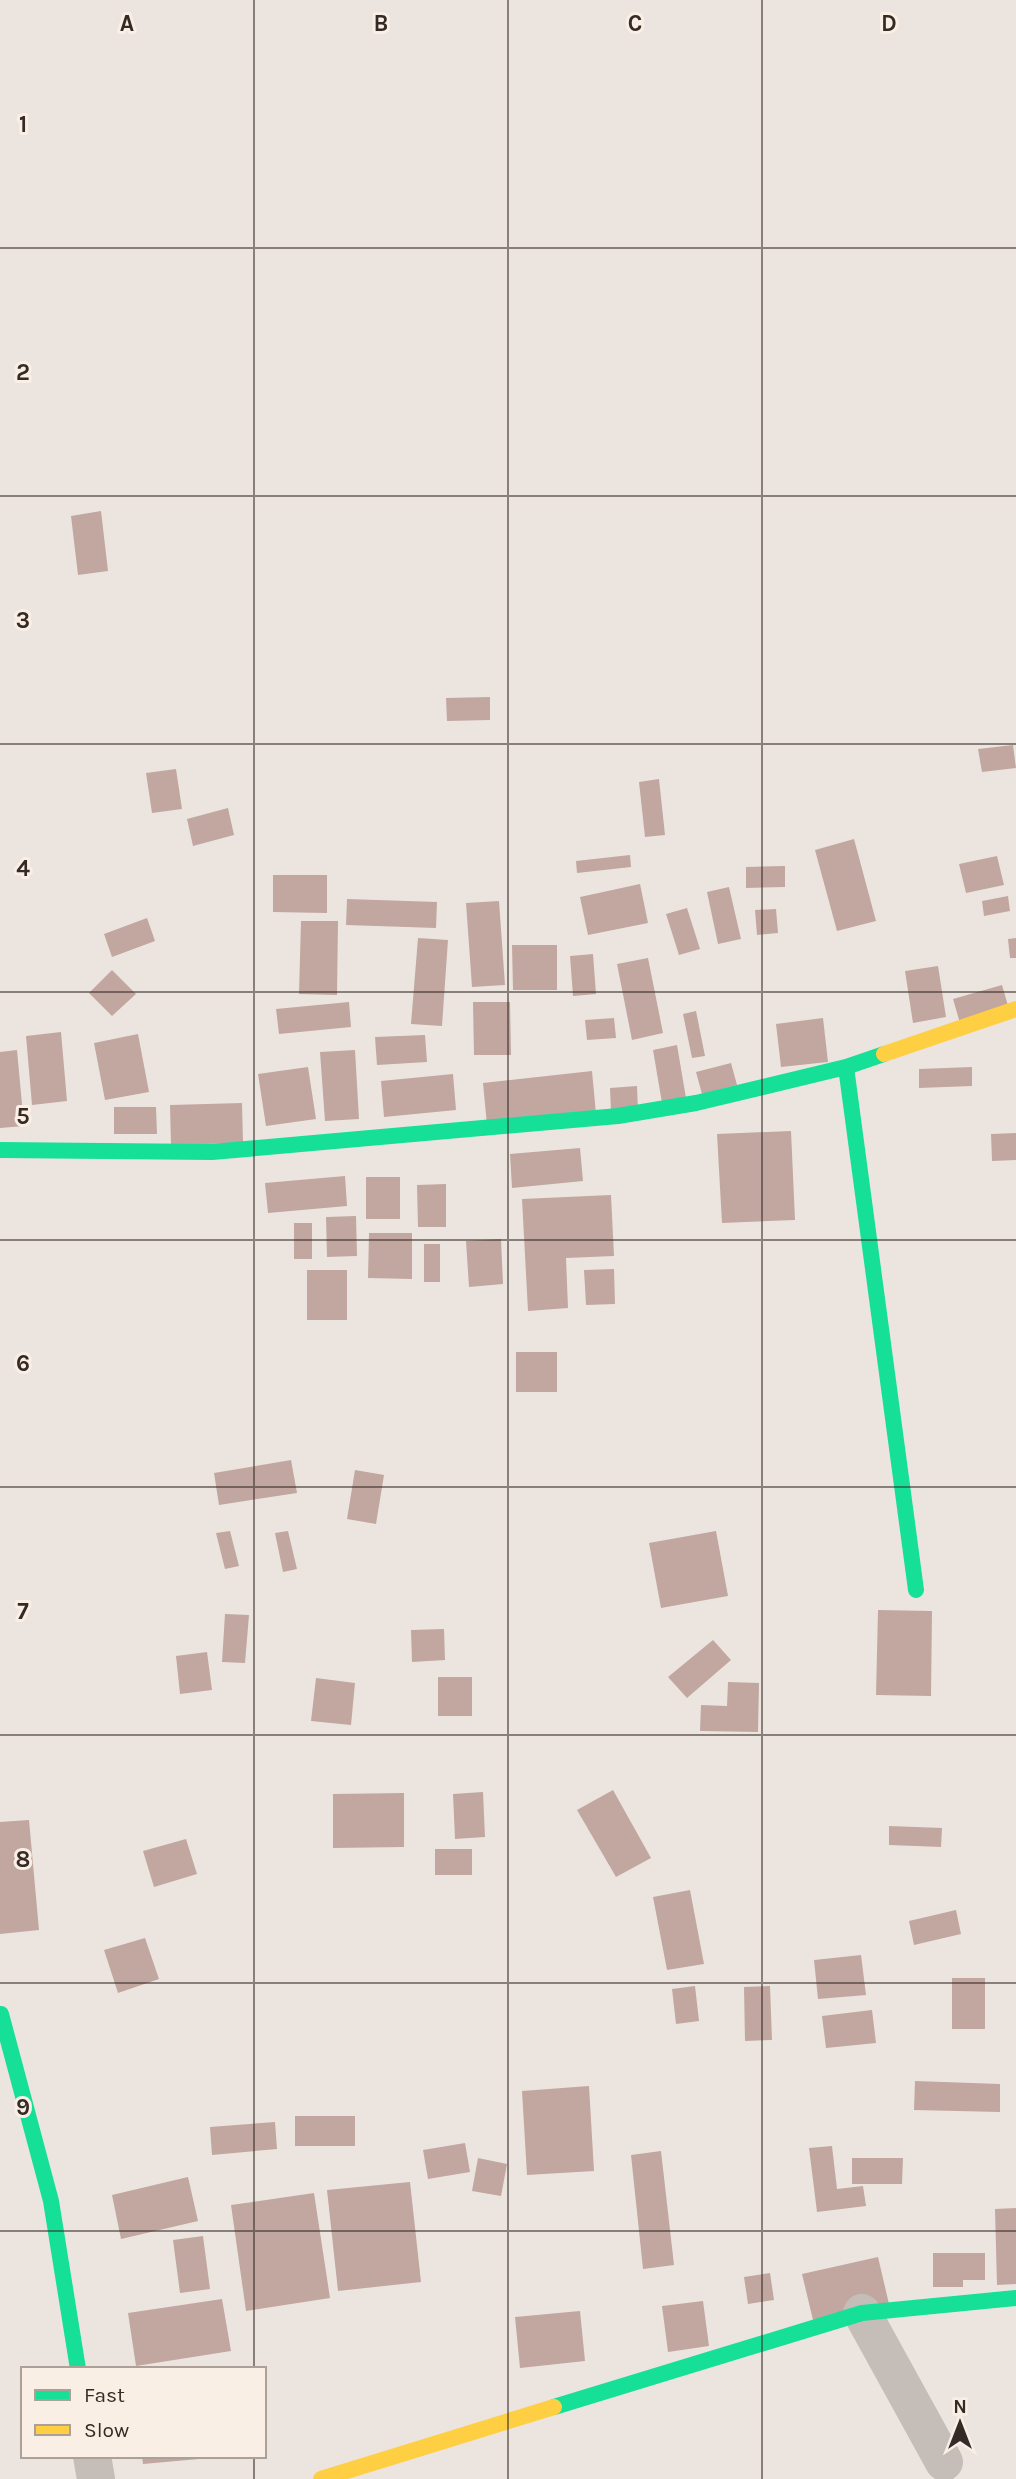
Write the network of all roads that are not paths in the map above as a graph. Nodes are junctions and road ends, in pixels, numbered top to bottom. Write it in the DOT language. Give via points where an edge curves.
graph roads {
  1 [pos="1016,1009"];
  2 [pos="846,1066"];
  3 [pos="0,1150"];
  4 [pos="916,1590"];
  5 [pos="1,2014"];
  6 [pos="1016,2298"];
  7 [pos="862,2313"];
  8 [pos="78,2367"];
  9 [pos="92,2458"];
  10 [pos="944,2462"];
  11 [pos="96,2479"];
  12 [pos="321,2479"];
  1 -- 2 [label="street"];
  2 -- 3 [label="street" via="618,1116 212,1152"];
  2 -- 4 [label="street"];
  5 -- 8 [label="street" via="51,2201"];
  6 -- 7 [label="street"];
  7 -- 10 [label="street"];
  7 -- 12 [label="street"];
  9 -- 11 [label="street"];
}
